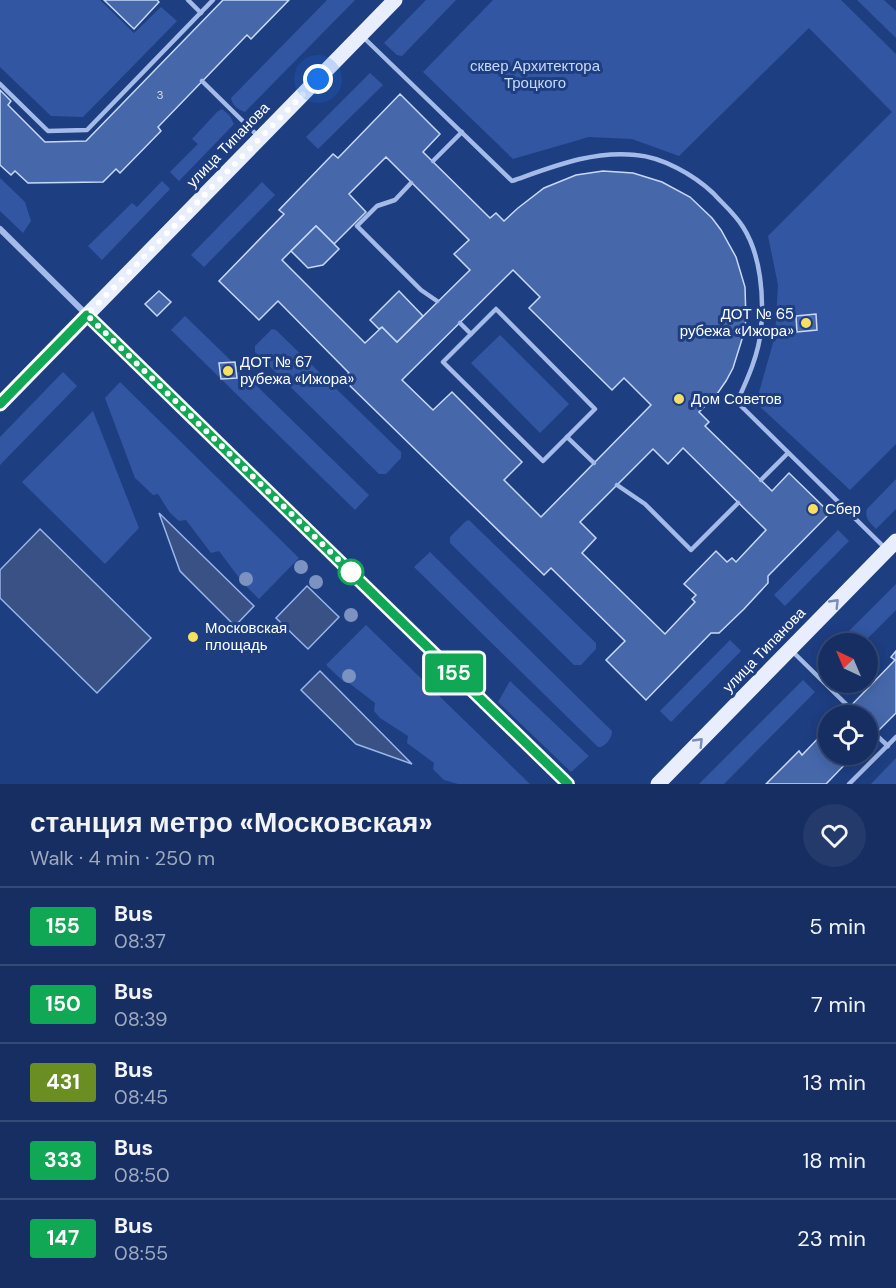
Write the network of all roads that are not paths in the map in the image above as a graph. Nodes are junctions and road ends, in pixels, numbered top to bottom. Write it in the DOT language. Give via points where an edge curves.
graph roads {
  1 [pos="188,0"];
  2 [pos="213,0"];
  3 [pos="395,0"];
  4 [pos="201,13"];
  5 [pos="361,35"];
  6 [pos="168,47"];
  7 [pos="173,53"];
  8 [pos="202,81"];
  9 [pos="0,84"];
  10 [pos="462,132"];
  11 [pos="260,138"];
  12 [pos="433,161"];
  13 [pos="411,183"];
  14 [pos="0,229"];
  15 [pos="437,301"];
  16 [pos="87,315"];
  17 [pos="460,323"];
  18 [pos="471,334"];
  19 [pos="0,404"];
  20 [pos="567,437"];
  21 [pos="788,453"];
  22 [pos="594,463"];
  23 [pos="761,480"];
  24 [pos="617,485"];
  25 [pos="738,503"];
  26 [pos="892,545"];
  27 [pos="790,650"];
  28 [pos="847,705"];
  29 [pos="878,737"];
  30 [pos="896,737"];
  31 [pos="888,746"];
  32 [pos="568,784"];
  33 [pos="658,784"];
  34 [pos="849,784"];
  1 -- 4 [label="lane"];
  2 -- 4 [label="lane"];
  3 -- 5 [label="main road, улица Типанова"];
  4 -- 6 [label="lane"];
  5 -- 10 [label="lane"];
  5 -- 11 [label="main road, улица Типанова"];
  6 -- 7 [label="lane"];
  6 -- 9 [label="lane" via="87,130 48,131"];
  8 -- 11 [label="lane"];
  10 -- 12 [label="lane"];
  10 -- 21 [label="lane" via="512,180 576,159 638,155 687,172 722,202 753,248 761,287 761,331 737,402"];
  11 -- 16 [label="main road, улица Типанова"];
  13 -- 15 [label="lane" via="395,200 377,206 357,226"];
  14 -- 16 [label="street"];
  16 -- 19 [label="main road"];
  16 -- 32 [label="street"];
  17 -- 18 [label="lane"];
  18 -- 20 [label="lane" via="443,362 543,461"];
  18 -- 20 [label="lane" via="496,309 595,409"];
  20 -- 22 [label="lane"];
  21 -- 23 [label="lane"];
  21 -- 26 [label="lane"];
  24 -- 25 [label="lane" via="645,504 691,550"];
  27 -- 26 [label="main road, улица Типанова, one-way"];
  27 -- 28 [label="lane"];
  33 -- 27 [label="main road, улица Типанова, one-way"];
  29 -- 31 [label="lane"];
  30 -- 31 [label="lane"];
  31 -- 34 [label="lane"];
}
